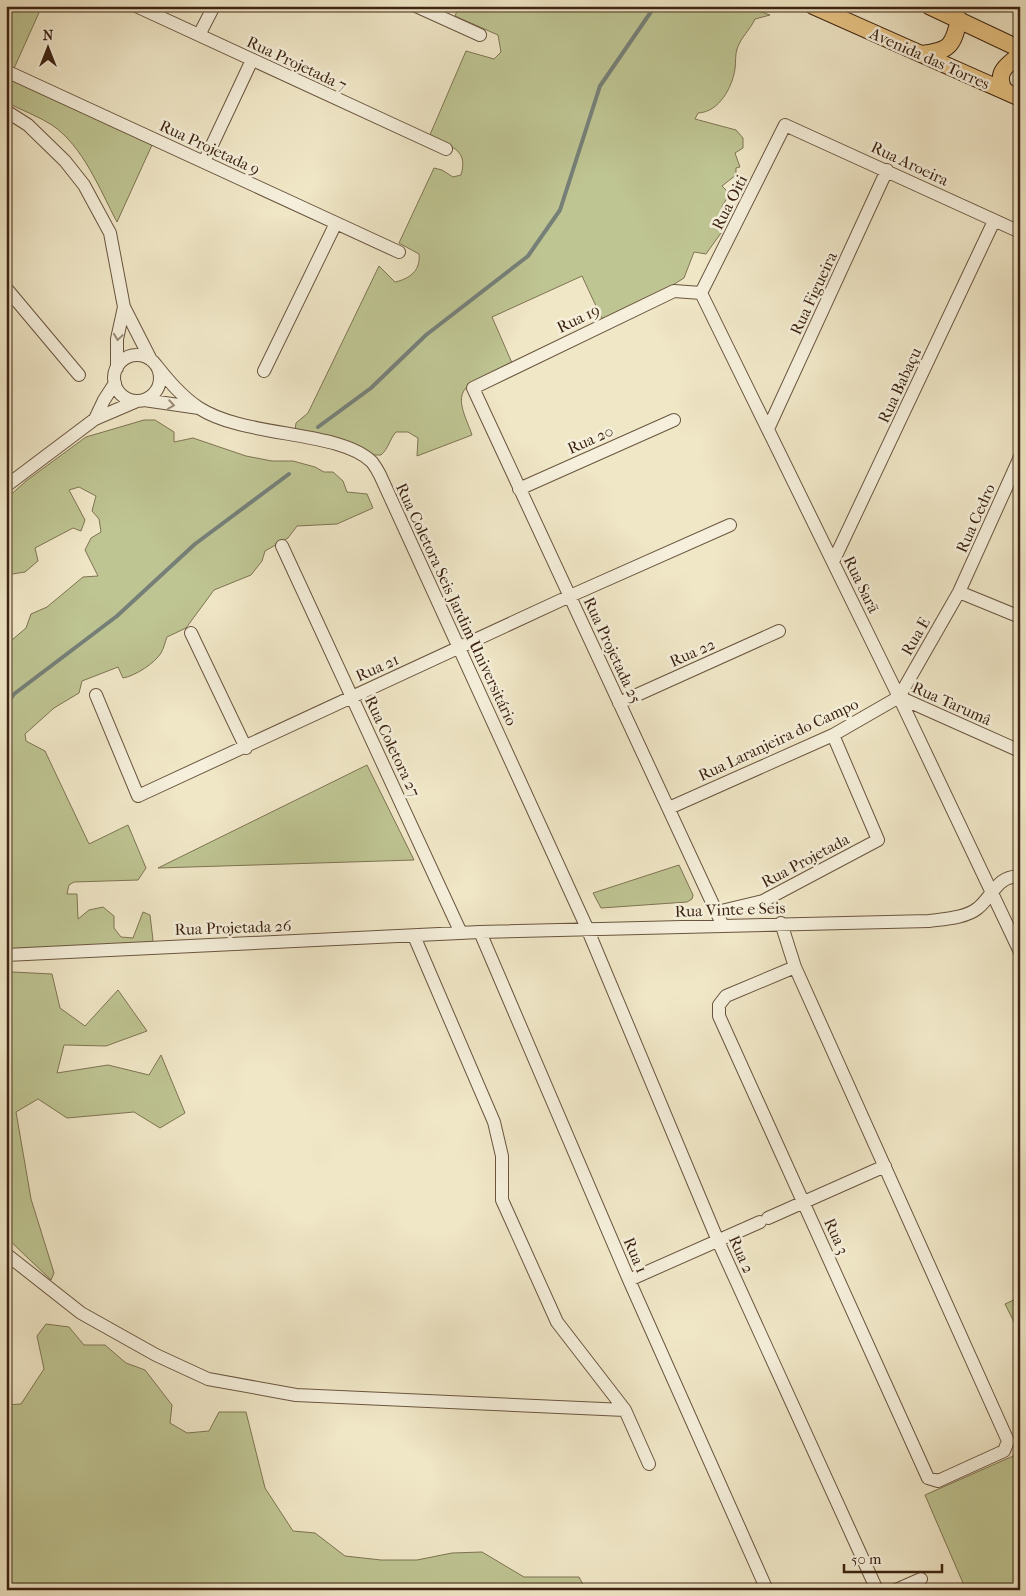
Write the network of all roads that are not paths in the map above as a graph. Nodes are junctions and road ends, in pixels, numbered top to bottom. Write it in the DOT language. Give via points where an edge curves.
graph roads {
  1 [pos="136,6"];
  2 [pos="214,6"];
  3 [pos="416,6"];
  4 [pos="813,6"];
  5 [pos="930,6"];
  6 [pos="959,19"];
  7 [pos="199,35"];
  8 [pos="480,35"];
  9 [pos="1020,49"];
  10 [pos="921,54"];
  11 [pos="1020,55"];
  12 [pos="252,60"];
  13 [pos="6,71"];
  14 [pos="1012,94"];
  15 [pos="6,111"];
  16 [pos="785,125"];
  17 [pos="446,149"];
  18 [pos="204,162"];
  19 [pos="887,170"];
  20 [pos="994,221"];
  21 [pos="336,223"];
  22 [pos="1020,232"];
  23 [pos="399,252"];
  24 [pos="6,288"];
  25 [pos="701,293"];
  26 [pos="124,307"];
  27 [pos="153,362"];
  28 [pos="117,368"];
  29 [pos="264,371"];
  30 [pos="79,375"];
  31 [pos="115,383"];
  32 [pos="472,388"];
  33 [pos="140,401"];
  34 [pos="199,408"];
  35 [pos="95,419"];
  36 [pos="674,420"];
  37 [pos="768,429"];
  38 [pos="1020,457"];
  39 [pos="6,486"];
  40 [pos="519,488"];
  41 [pos="730,525"];
  42 [pos="282,546"];
  43 [pos="833,562"];
  44 [pos="959,592"];
  45 [pos="570,596"];
  46 [pos="1020,617"];
  47 [pos="779,631"];
  48 [pos="191,633"];
  49 [pos="460,648"];
  50 [pos="96,695"];
  51 [pos="352,696"];
  52 [pos="899,697"];
  53 [pos="619,703"];
  54 [pos="832,735"];
  55 [pos="246,748"];
  56 [pos="1020,751"];
  57 [pos="668,808"];
  58 [pos="1020,877"];
  59 [pos="991,892"];
  60 [pos="717,912"];
  61 [pos="780,923"];
  62 [pos="724,926"];
  63 [pos="587,928"];
  64 [pos="480,932"];
  65 [pos="461,933"];
  66 [pos="414,936"];
  67 [pos="1020,952"];
  68 [pos="6,955"];
  69 [pos="795,967"];
  70 [pos="885,1166"];
  71 [pos="804,1202"];
  72 [pos="718,1241"];
  73 [pos="6,1254"];
  74 [pos="629,1280"];
  75 [pos="625,1410"];
  76 [pos="649,1464"];
  77 [pos="921,1580"];
  78 [pos="767,1590"];
  79 [pos="877,1590"];
  80 [pos="896,1590"];
  1 -- 7 [label="street, Rua Projetada 7"];
  2 -- 7 [label="street"];
  3 -- 8 [label="street"];
  4 -- 10 [label="main road, Avenida das Torres"];
  5 -- 6 [label="main road"];
  6 -- 9 [label="main road"];
  6 -- 10 [label="main road" via="955,38 949,46 940,52"];
  7 -- 12 [label="street, Rua Projetada 7"];
  10 -- 14 [label="main road, Avenida das Torres"];
  11 -- 14 [label="main road" via="1003,69 1000,76 1000,84"];
  12 -- 17 [label="street, Rua Projetada 7"];
  12 -- 18 [label="street"];
  13 -- 18 [label="street, Rua Projetada 9"];
  15 -- 26 [label="street" via="28,125 84,185 110,233"];
  16 -- 19 [label="street, Rua Aroeira"];
  16 -- 25 [label="street, Rua Oiti"];
  18 -- 21 [label="street, Rua Projetada 9"];
  19 -- 20 [label="street, Rua Aroeira"];
  19 -- 37 [label="street, Rua Figueira"];
  20 -- 22 [label="street, Rua Aroeira"];
  20 -- 43 [label="street, Rua Babaçu"];
  21 -- 23 [label="street, Rua Projetada 9"];
  21 -- 29 [label="street"];
  24 -- 30 [label="street"];
  25 -- 32 [label="street, Rua 19" via="674,291"];
  25 -- 37 [label="street, Rua Sarã"];
  26 -- 27 [label="street"];
  26 -- 28 [label="street, one-way" via="117,339"];
  27 -- 28 [label="street" via="144,356 128,357"];
  27 -- 33 [label="street" via="159,371 159,386 151,397"];
  27 -- 34 [label="street"];
  28 -- 31 [label="street"];
  31 -- 33 [label="street" via="123,396"];
  31 -- 35 [label="street"];
  32 -- 40 [label="street, Rua Projetada 25"];
  33 -- 34 [label="street, one-way"];
  33 -- 35 [label="street"];
  34 -- 49 [label="street, Rua Coletora Seis Jardim Universitário" via="249,428 338,444 373,463"];
  35 -- 39 [label="street"];
  36 -- 40 [label="street, Rua 20"];
  37 -- 43 [label="street, Rua Sarã"];
  38 -- 44 [label="street, Rua Cedro"];
  40 -- 45 [label="street, Rua Projetada 25"];
  41 -- 45 [label="street, Rua 21"];
  42 -- 51 [label="street, Rua Coletora 27"];
  43 -- 52 [label="street, Rua Sarã"];
  44 -- 46 [label="street"];
  44 -- 52 [label="street, Rua E"];
  45 -- 49 [label="street, Rua 21"];
  45 -- 53 [label="street, Rua Projetada 25"];
  47 -- 53 [label="street, Rua 22"];
  48 -- 55 [label="street"];
  49 -- 51 [label="street, Rua 21"];
  49 -- 63 [label="street, Rua Coletora Seis Jardim Universitário"];
  50 -- 55 [label="street, Rua 21" via="138,796"];
  51 -- 55 [label="street, Rua 21"];
  51 -- 65 [label="street, Rua Coletora 27"];
  52 -- 54 [label="street, Rua Laranjeira do Campo"];
  52 -- 56 [label="street, Rua Tarumâ"];
  52 -- 59 [label="street, Rua Sarã"];
  53 -- 57 [label="street, Rua Projetada 25"];
  54 -- 57 [label="street, Rua Laranjeira do Campo"];
  54 -- 60 [label="street, Rua Projetada" via="878,840 762,901"];
  57 -- 60 [label="street, Rua Projetada 25"];
  58 -- 59 [label="street, Rua Vinte e Seis" via="1005,879"];
  59 -- 61 [label="street, Rua Vinte e Seis" via="978,908 946,919"];
  59 -- 67 [label="street, Rua Sarã"];
  60 -- 62 [label="street, Rua Projetada 25"];
  61 -- 62 [label="street, Rua Vinte e Seis"];
  61 -- 69 [label="street"];
  62 -- 63 [label="street, Rua Vinte e Seis"];
  63 -- 64 [label="street, Rua Vinte e Seis"];
  63 -- 72 [label="street, Rua 2"];
  64 -- 65 [label="street, Rua Vinte e Seis"];
  64 -- 74 [label="street, Rua 1"];
  65 -- 66 [label="street, Rua Projetada 26"];
  66 -- 68 [label="street, Rua Projetada 26"];
  66 -- 75 [label="street" via="494,1122 502,1156 502,1200 557,1322"];
  69 -- 70 [label="street"];
  69 -- 71 [label="street, Rua 3" via="726,996 721,1000 718,1011"];
  70 -- 71 [label="street"];
  70 -- 71 [label="street, Rua 3" via="1008,1441 1004,1451 938,1481 928,1478"];
  71 -- 72 [label="street"];
  72 -- 74 [label="street"];
  72 -- 79 [label="street, Rua 2"];
  73 -- 75 [label="street" via="81,1313 156,1355 208,1379 296,1395"];
  74 -- 78 [label="street, Rua 1"];
  75 -- 76 [label="street"];
  77 -- 80 [label="street"];
}
